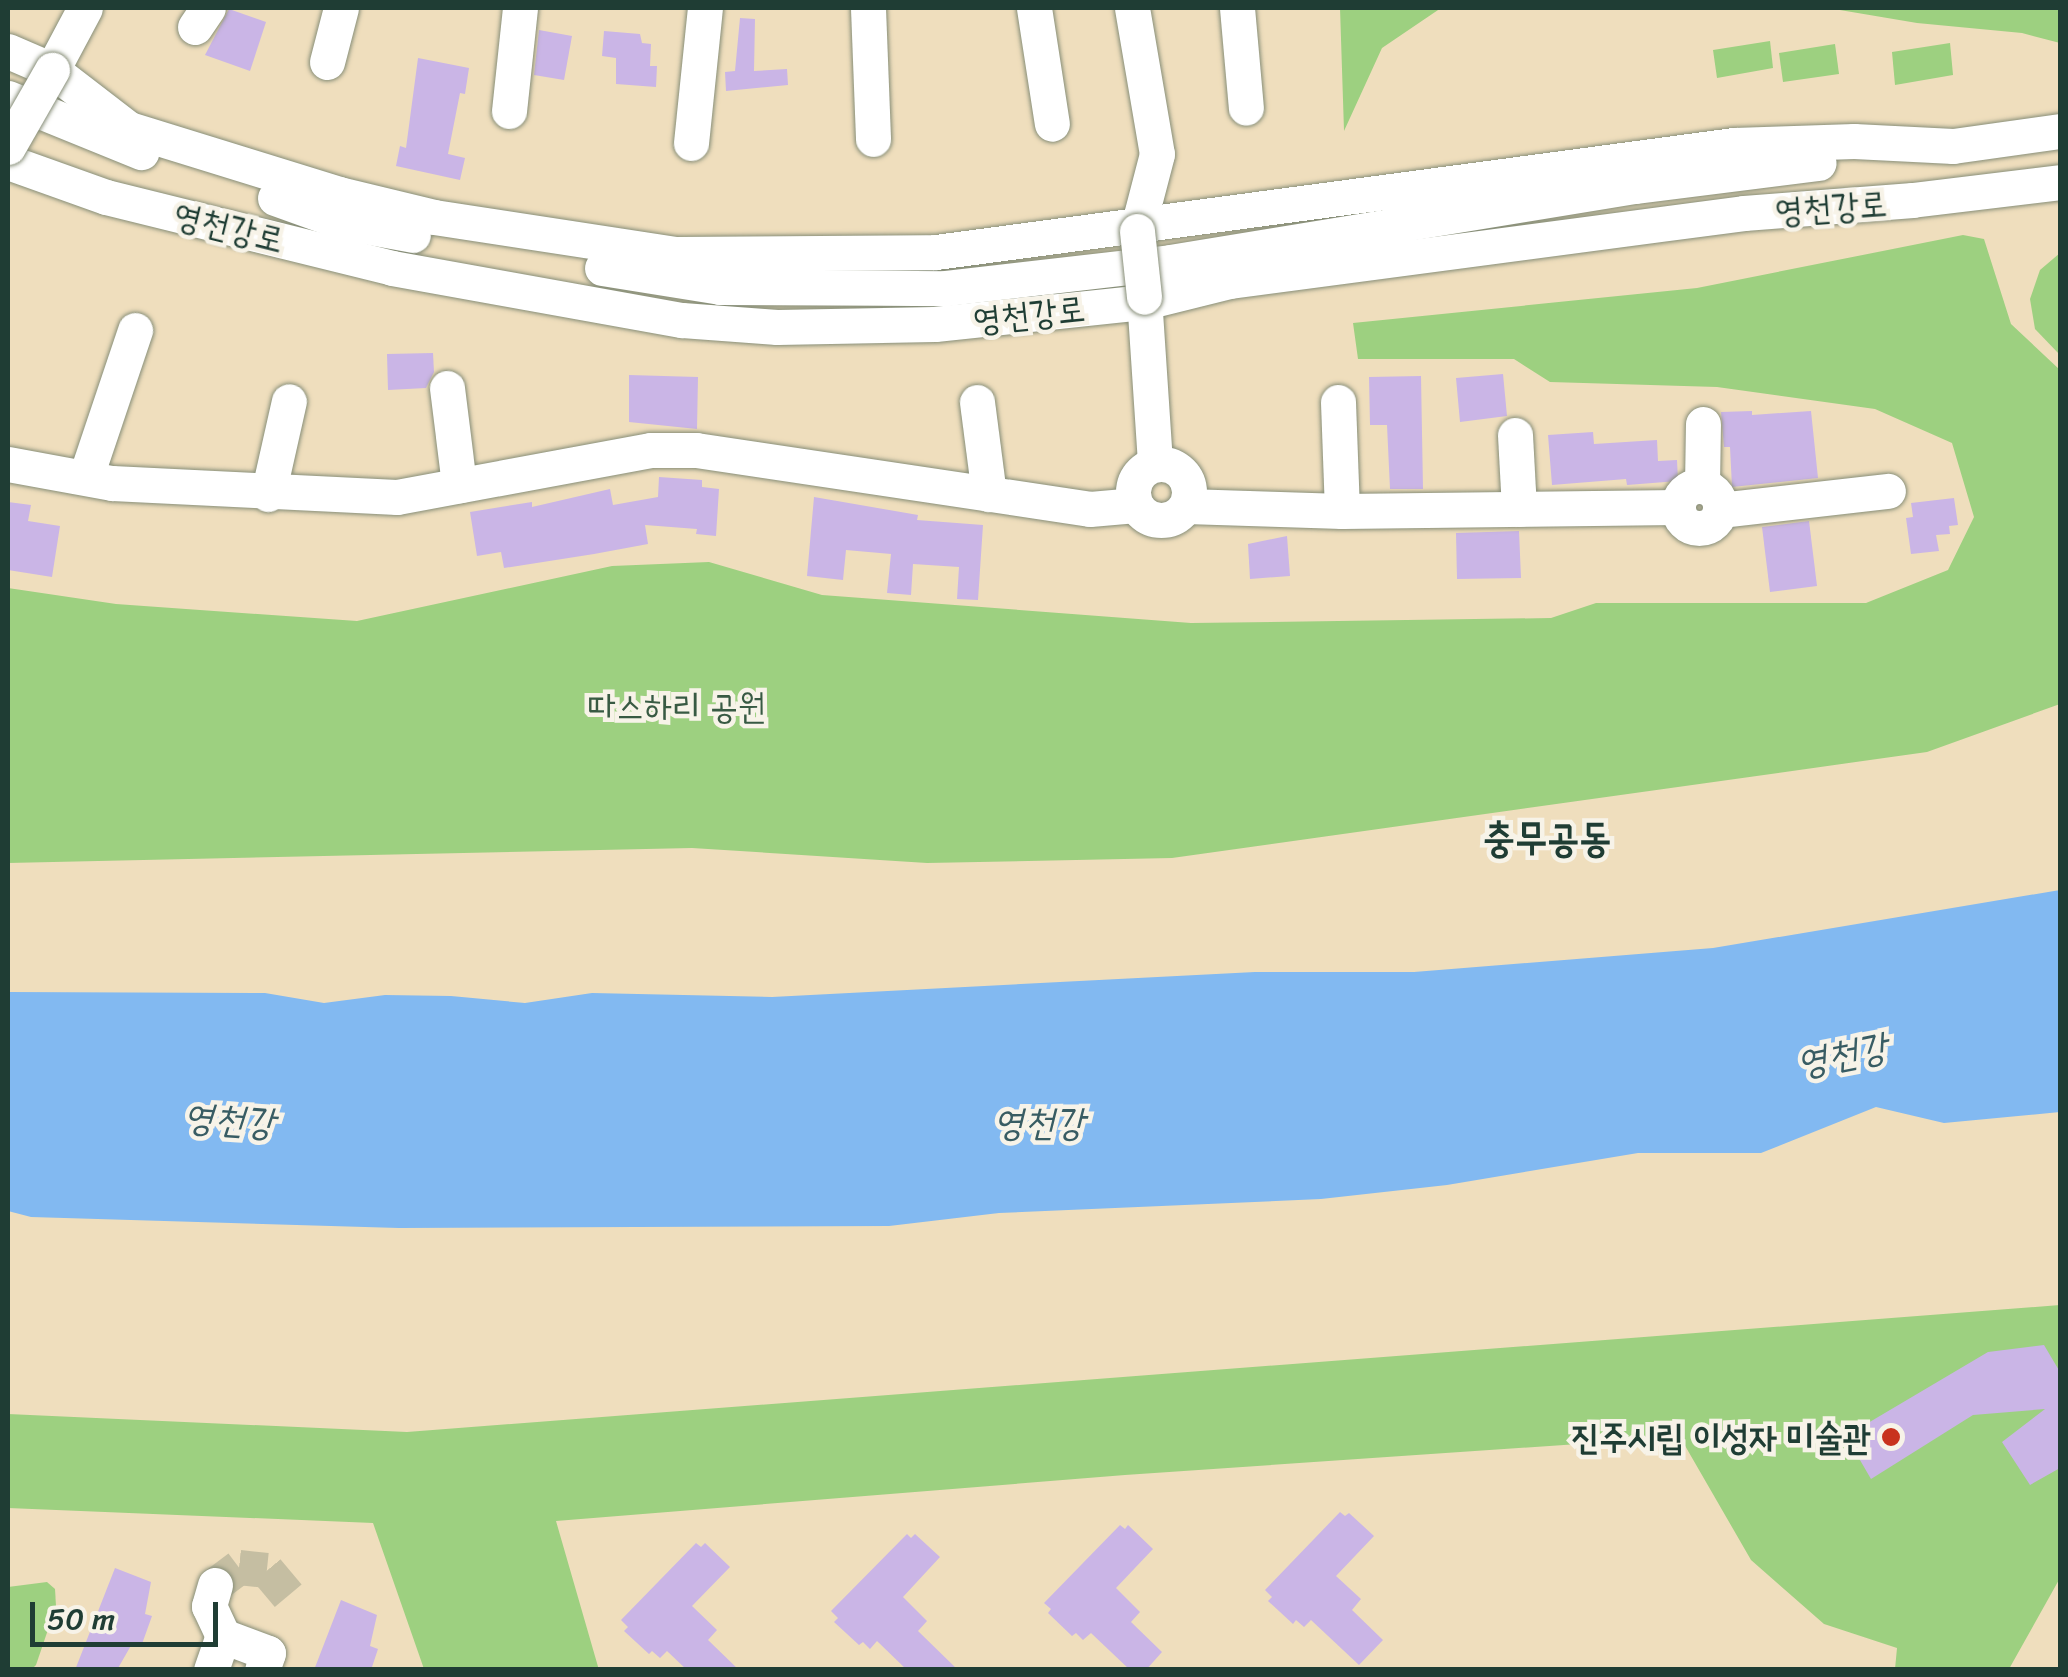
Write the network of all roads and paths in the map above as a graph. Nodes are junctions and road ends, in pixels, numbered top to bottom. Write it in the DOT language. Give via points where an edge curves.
graph roads {
  1 [pos="85,8"];
  2 [pos="340,8"];
  3 [pos="520,8"];
  4 [pos="705,8"];
  5 [pos="868,8"];
  6 [pos="1034,8"];
  7 [pos="1132,8"];
  8 [pos="1237,8"];
  9 [pos="8,51"];
  10 [pos="328,62"];
  11 [pos="52,70"];
  12 [pos="8,98"];
  13 [pos="1246,108"];
  14 [pos="510,111"];
  15 [pos="1052,124"];
  16 [pos="2060,131"];
  17 [pos="873,140"];
  18 [pos="691,143"];
  19 [pos="1954,146"];
  20 [pos="8,147"];
  21 [pos="8,162"];
  22 [pos="2060,182"];
  23 [pos="1136,228"];
  24 [pos="1144,300"];
  25 [pos="135,330"];
  26 [pos="447,388"];
  27 [pos="289,401"];
  28 [pos="977,402"];
  29 [pos="1338,402"];
  30 [pos="1703,424"];
  31 [pos="1514,436"];
  32 [pos="8,464"];
  33 [pos="1156,464"];
  34 [pos="86,476"];
  35 [pos="459,485"];
  36 [pos="1888,490"];
  37 [pos="268,494"];
  38 [pos="989,494"];
  39 [pos="1700,501"];
  40 [pos="1136,506"];
  41 [pos="1186,506"];
  42 [pos="1519,509"];
  43 [pos="1342,510"];
  44 [pos="215,1585"];
  45 [pos="223,1636"];
  46 [pos="211,1670"];
  47 [pos="262,1670"];
  1 -- 11 [label="street"];
  2 -- 10 [label="street"];
  3 -- 14 [label="street"];
  4 -- 18 [label="street"];
  5 -- 17 [label="street"];
  6 -- 15 [label="street"];
  7 -- 23 [label="street" via="1157,154"];
  8 -- 13 [label="street"];
  9 -- 11 [label="street, 영천강로"];
  11 -- 20 [label="street, bridge"];
  11 -- 23 [label="street, 영천강로" via="129,130 338,194 565,240 676,254 801,256 936,252"];
  12 -- 19 [label="street, 영천강로" via="79,130 342,222 720,287 946,288 1037,278 1636,186"];
  16 -- 19 [label="street, 영천강로"];
  19 -- 23 [label="street, 영천강로" via="1734,145"];
  21 -- 24 [label="street, 영천강로" via="106,197 392,268 682,320 777,327 935,324"];
  22 -- 24 [label="street, 영천강로" via="1724,216 1230,281"];
  23 -- 24 [label="street, bridge"];
  24 -- 33 [label="street"];
  25 -- 34 [label="street"];
  26 -- 35 [label="street"];
  27 -- 37 [label="street"];
  28 -- 38 [label="street"];
  29 -- 43 [label="street"];
  30 -- 39 [label="street"];
  31 -- 42 [label="street"];
  32 -- 34 [label="street"];
  33 -- 40 [label="street" via="1136,480"];
  33 -- 41 [label="street" via="1173,466 1186,479"];
  34 -- 37 [label="street"];
  35 -- 37 [label="street" via="396,496"];
  35 -- 38 [label="street" via="651,450 696,450"];
  36 -- 39 [label="street"];
  38 -- 40 [label="street" via="1090,509"];
  39 -- 42 [label="street"];
  40 -- 41 [label="street" via="1157,520 1174,518"];
  41 -- 43 [label="street"];
  42 -- 43 [label="street"];
  44 -- 45 [label="street" via="209,1606"];
  45 -- 46 [label="street"];
  45 -- 47 [label="street" via="268,1653"];
}
